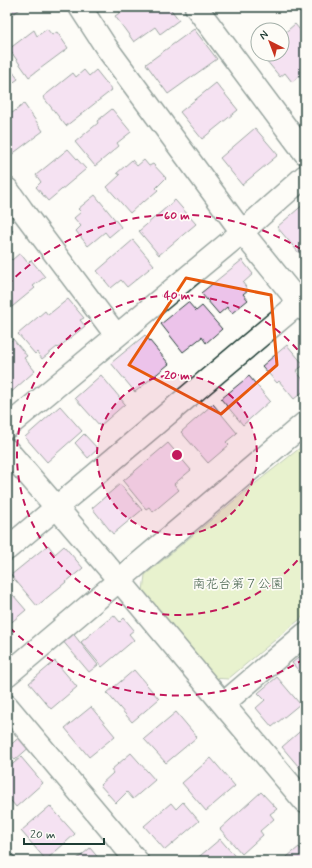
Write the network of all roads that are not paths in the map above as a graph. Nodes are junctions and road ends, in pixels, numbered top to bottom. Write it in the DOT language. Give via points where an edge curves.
graph roads {
  1 [pos="80,7"];
  2 [pos="196,7"];
  3 [pos="305,153"];
  4 [pos="305,176"];
  5 [pos="7,189"];
  6 [pos="242,232"];
  7 [pos="303,304"];
  8 [pos="116,335"];
  9 [pos="305,423"];
  10 [pos="7,427"];
  11 [pos="7,450"];
  12 [pos="57,508"];
  13 [pos="7,549"];
  14 [pos="119,580"];
  15 [pos="305,634"];
  16 [pos="7,675"];
  17 [pos="223,704"];
  18 [pos="7,706"];
  19 [pos="305,802"];
  20 [pos="137,861"];
  1 -- 6 [label="street" via="106,47"];
  2 -- 3 [label="street"];
  4 -- 6 [label="street"];
  5 -- 8 [label="street"];
  6 -- 7 [label="street"];
  6 -- 8 [label="street"];
  7 -- 12 [label="street"];
  8 -- 10 [label="street"];
  9 -- 14 [label="street"];
  11 -- 12 [label="street"];
  12 -- 13 [label="street"];
  12 -- 14 [label="street"];
  14 -- 16 [label="street"];
  14 -- 17 [label="street"];
  15 -- 17 [label="street"];
  17 -- 19 [label="street"];
  18 -- 20 [label="street"];
}
